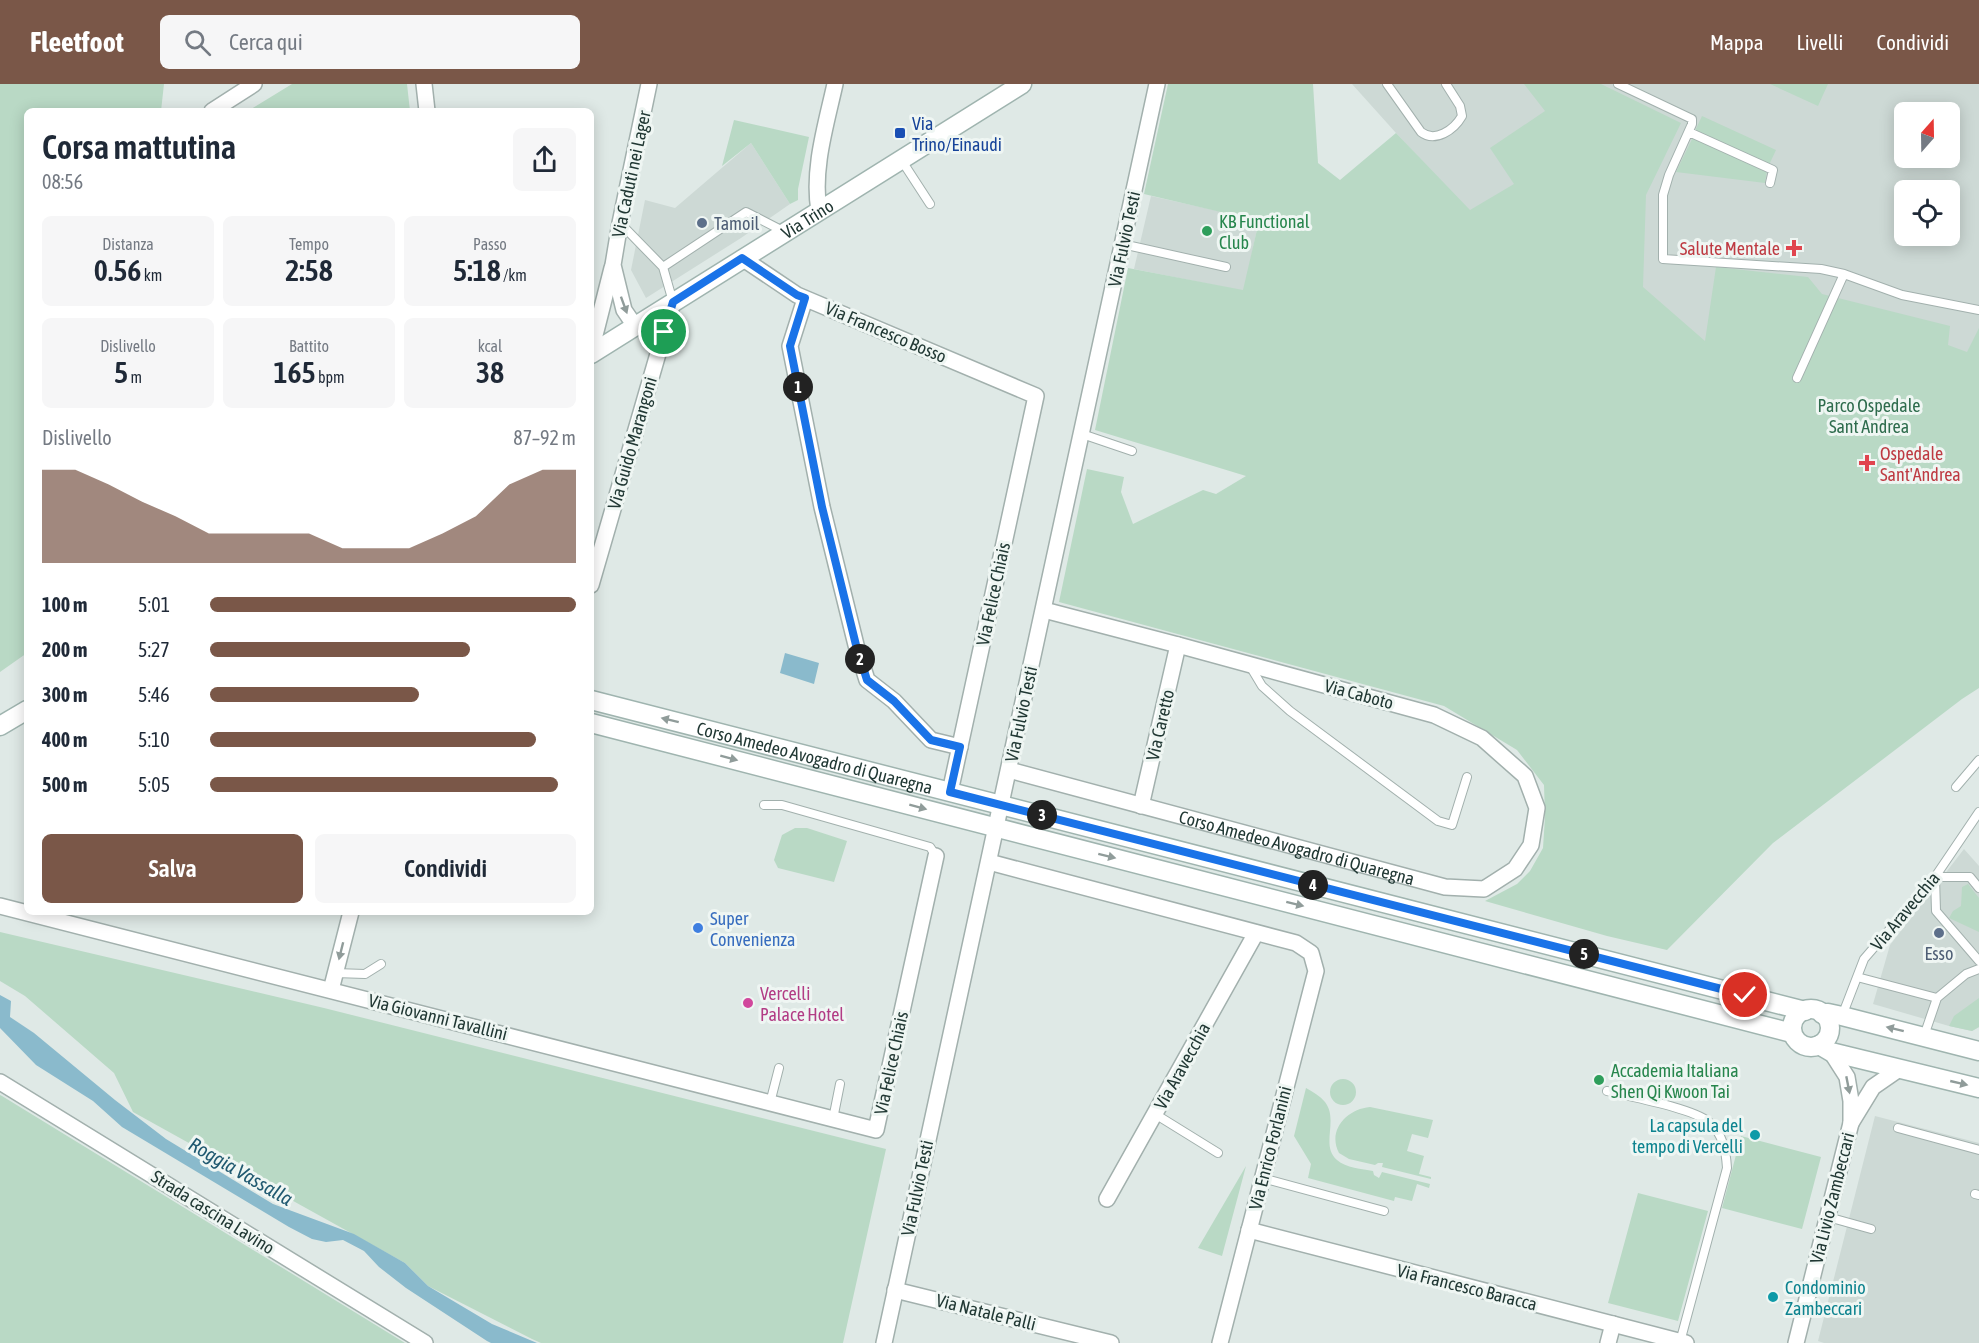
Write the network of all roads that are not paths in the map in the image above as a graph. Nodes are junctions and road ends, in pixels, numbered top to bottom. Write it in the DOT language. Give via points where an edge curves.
graph roads {
  1 [pos="254,84"];
  2 [pos="424,84"];
  3 [pos="649,84"];
  4 [pos="835,84"];
  5 [pos="1022,84"];
  6 [pos="1157,84"];
  7 [pos="1387,84"];
  8 [pos="1446,84"];
  9 [pos="1618,84"];
  10 [pos="217,108"];
  11 [pos="427,108"];
  12 [pos="1689,132"];
  13 [pos="901,160"];
  14 [pos="1770,183"];
  15 [pos="930,204"];
  16 [pos="819,211"];
  17 [pos="620,223"];
  18 [pos="785,232"];
  19 [pos="1122,244"];
  20 [pos="742,258"];
  21 [pos="613,265"];
  22 [pos="663,267"];
  23 [pos="1226,267"];
  24 [pos="1844,274"];
  25 [pos="805,298"];
  26 [pos="673,302"];
  27 [pos="1979,310"];
  28 [pos="635,326"];
  29 [pos="594,340"];
  30 [pos="594,350"];
  31 [pos="1797,378"];
  32 [pos="1036,396"];
  33 [pos="1082,434"];
  34 [pos="1132,451"];
  35 [pos="594,575"];
  36 [pos="1044,610"];
  37 [pos="1178,645"];
  38 [pos="1252,665"];
  39 [pos="594,701"];
  40 [pos="24,712"];
  41 [pos="594,724"];
  42 [pos="0,726"];
  43 [pos="960,747"];
  44 [pos="1979,760"];
  45 [pos="1009,770"];
  46 [pos="1467,777"];
  47 [pos="1956,788"];
  48 [pos="950,792"];
  49 [pos="764,804"];
  50 [pos="1001,805"];
  51 [pos="1141,806"];
  52 [pos="1979,812"];
  53 [pos="996,827"];
  54 [pos="936,856"];
  55 [pos="988,862"];
  56 [pos="1935,877"];
  57 [pos="1979,888"];
  58 [pos="1484,889"];
  59 [pos="0,906"];
  60 [pos="24,910"];
  61 [pos="48,915"];
  62 [pos="350,915"];
  63 [pos="1256,933"];
  64 [pos="1979,961"];
  65 [pos="381,964"];
  66 [pos="1979,969"];
  67 [pos="335,974"];
  68 [pos="1857,977"];
  69 [pos="331,990"];
  70 [pos="1937,998"];
  71 [pos="1814,1012"];
  72 [pos="1842,1016"];
  73 [pos="1792,1033"];
  74 [pos="1924,1037"];
  75 [pos="1825,1048"];
  76 [pos="1977,1048"];
  77 [pos="779,1068"];
  78 [pos="1899,1068"];
  79 [pos="0,1082"];
  80 [pos="840,1084"];
  81 [pos="1979,1088"];
  82 [pos="1607,1091"];
  83 [pos="770,1103"];
  84 [pos="1155,1114"];
  85 [pos="833,1119"];
  86 [pos="1851,1123"];
  87 [pos="1898,1128"];
  88 [pos="876,1130"];
  89 [pos="1979,1150"];
  90 [pos="1218,1153"];
  91 [pos="1262,1178"];
  92 [pos="1107,1198"];
  93 [pos="1384,1211"];
  94 [pos="1828,1217"];
  95 [pos="1871,1229"];
  96 [pos="1249,1230"];
  97 [pos="895,1290"];
  98 [pos="1613,1324"];
  99 [pos="1683,1342"];
  100 [pos="425,1343"];
  101 [pos="884,1343"];
  102 [pos="1108,1343"];
  103 [pos="1220,1343"];
  104 [pos="1608,1343"];
  105 [pos="1796,1343"];
  1 -- 10 [label="street"];
  2 -- 11 [label="street"];
  3 -- 17 [label="street, Via Caduti nei Lager"];
  4 -- 16 [label="street" via="819,162"];
  5 -- 13 [label="main road, Via Trino"];
  6 -- 19 [label="street, Via Fulvio Testi"];
  7 -- 8 [label="lane" via="1428,137 1437,137 1458,124 1462,116"];
  9 -- 12 [label="lane" via="1692,119"];
  12 -- 14 [label="lane" via="1773,170"];
  12 -- 24 [label="lane" via="1663,195 1663,259 1821,269"];
  13 -- 15 [label="lane"];
  13 -- 16 [label="main road, Via Trino"];
  16 -- 18 [label="main road, Via Trino"];
  17 -- 21 [label="street, Via Caduti nei Lager"];
  17 -- 22 [label="lane"];
  18 -- 20 [label="main road, Via Trino"];
  18 -- 22 [label="lane" via="746,212"];
  19 -- 23 [label="lane"];
  19 -- 33 [label="street, Via Fulvio Testi"];
  20 -- 25 [label="street, Via Francesco Bosso"];
  20 -- 26 [label="main road, Via Trino"];
  21 -- 28 [label="street, Via Caduti nei Lager, one-way" via="624,310"];
  21 -- 29 [label="street, Via Caduti nei Lager"];
  22 -- 26 [label="lane"];
  24 -- 27 [label="lane" via="1902,295"];
  24 -- 31 [label="lane"];
  25 -- 32 [label="street, Via Francesco Bosso"];
  25 -- 43 [label="street" via="790,346 822,507 867,680 894,701 931,740"];
  26 -- 28 [label="main road, Via Trino"];
  26 -- 35 [label="street, Via Guido Marangoni"];
  28 -- 30 [label="main road, Via Trino"];
  32 -- 43 [label="street, Via Felice Chiais"];
  33 -- 34 [label="lane"];
  33 -- 36 [label="street, Via Fulvio Testi"];
  36 -- 37 [label="street, Via Caboto"];
  36 -- 45 [label="street, Via Fulvio Testi"];
  37 -- 38 [label="street, Via Caboto"];
  37 -- 51 [label="street, Via Caretto"];
  38 -- 46 [label="lane" via="1262,686 1290,711 1438,820 1452,825"];
  38 -- 58 [label="street, Via Caboto" via="1434,714 1482,738 1525,776 1536,808 1531,845 1515,869"];
  48 -- 39 [label="main road, Corso Amedeo Avogadro di Quaregna, one-way"];
  40 -- 42 [label="main road"];
  41 -- 53 [label="main road, Corso Amedeo Avogadro di Quaregna, one-way"];
  43 -- 48 [label="street, Via Felice Chiais"];
  44 -- 47 [label="lane"];
  45 -- 50 [label="street, Via Fulvio Testi"];
  45 -- 51 [label="street, Corso Amedeo Avogadro di Quaregna"];
  48 -- 50 [label="main road, Corso Amedeo Avogadro di Quaregna"];
  49 -- 54 [label="lane" via="782,805 930,847"];
  50 -- 53 [label="street, Via Fulvio Testi"];
  50 -- 71 [label="main road, Corso Amedeo Avogadro di Quaregna"];
  51 -- 58 [label="street, Corso Amedeo Avogadro di Quaregna" via="1445,887"];
  52 -- 56 [label="lane, Via Aravecchia"];
  53 -- 55 [label="street, Via Fulvio Testi"];
  53 -- 73 [label="main road, Corso Amedeo Avogadro di Quaregna, one-way"];
  54 -- 88 [label="street, Via Felice Chiais"];
  55 -- 63 [label="street"];
  55 -- 97 [label="street, Via Fulvio Testi"];
  56 -- 57 [label="lane" via="1970,877"];
  56 -- 64 [label="lane" via="1936,911"];
  56 -- 68 [label="lane, Via Aravecchia" via="1864,959"];
  59 -- 60 [label="street, Via Giovanni Tavallini"];
  61 -- 69 [label="street, Via Giovanni Tavallini"];
  62 -- 67 [label="street, one-way"];
  63 -- 84 [label="street, Via Aravecchia"];
  63 -- 91 [label="street, Via Enrico Forlanini" via="1296,943 1311,953 1316,971"];
  65 -- 67 [label="lane" via="365,974"];
  66 -- 70 [label="lane" via="1966,974"];
  67 -- 69 [label="street"];
  68 -- 70 [label="lane"];
  68 -- 72 [label="lane, Via Aravecchia"];
  69 -- 83 [label="street, Via Giovanni Tavallini"];
  70 -- 74 [label="lane"];
  71 -- 72 [label="main road, Corso Amedeo Avogadro di Quaregna"];
  71 -- 73 [label="main road" via="1796,1017"];
  71 -- 75 [label="main road" via="1827,1018"];
  74 -- 72 [label="main road, Corso Amedeo Avogadro di Quaregna, one-way"];
  73 -- 75 [label="main road, Corso Amedeo Avogadro di Quaregna" via="1803,1046"];
  74 -- 76 [label="main road, Corso Amedeo Avogadro di Quaregna"];
  75 -- 78 [label="main road, Corso Amedeo Avogadro di Quaregna"];
  75 -- 86 [label="street, Via Livio Zambeccari, one-way" via="1847,1077"];
  77 -- 83 [label="lane"];
  78 -- 81 [label="main road, Corso Amedeo Avogadro di Quaregna, one-way"];
  78 -- 86 [label="street, Via Livio Zambeccari" via="1873,1087"];
  79 -- 100 [label="street, Strada cascina Lavino"];
  80 -- 85 [label="lane"];
  82 -- 99 [label="lane" via="1687,1111 1708,1121 1726,1150 1727,1168"];
  83 -- 85 [label="street, Via Giovanni Tavallini"];
  84 -- 90 [label="lane"];
  84 -- 92 [label="street, Via Aravecchia"];
  85 -- 88 [label="street, Via Giovanni Tavallini"];
  86 -- 94 [label="street, Via Livio Zambeccari"];
  87 -- 89 [label="lane"];
  91 -- 93 [label="lane"];
  91 -- 96 [label="street, Via Enrico Forlanini"];
  94 -- 95 [label="lane"];
  94 -- 105 [label="street, Via Livio Zambeccari"];
  96 -- 98 [label="street, Via Francesco Baracca"];
  96 -- 103 [label="street, Via Enrico Forlanini"];
  97 -- 101 [label="street, Via Fulvio Testi"];
  97 -- 102 [label="street, Via Natale Palli"];
  98 -- 99 [label="street, Via Francesco Baracca"];
  98 -- 104 [label="street"];
}
